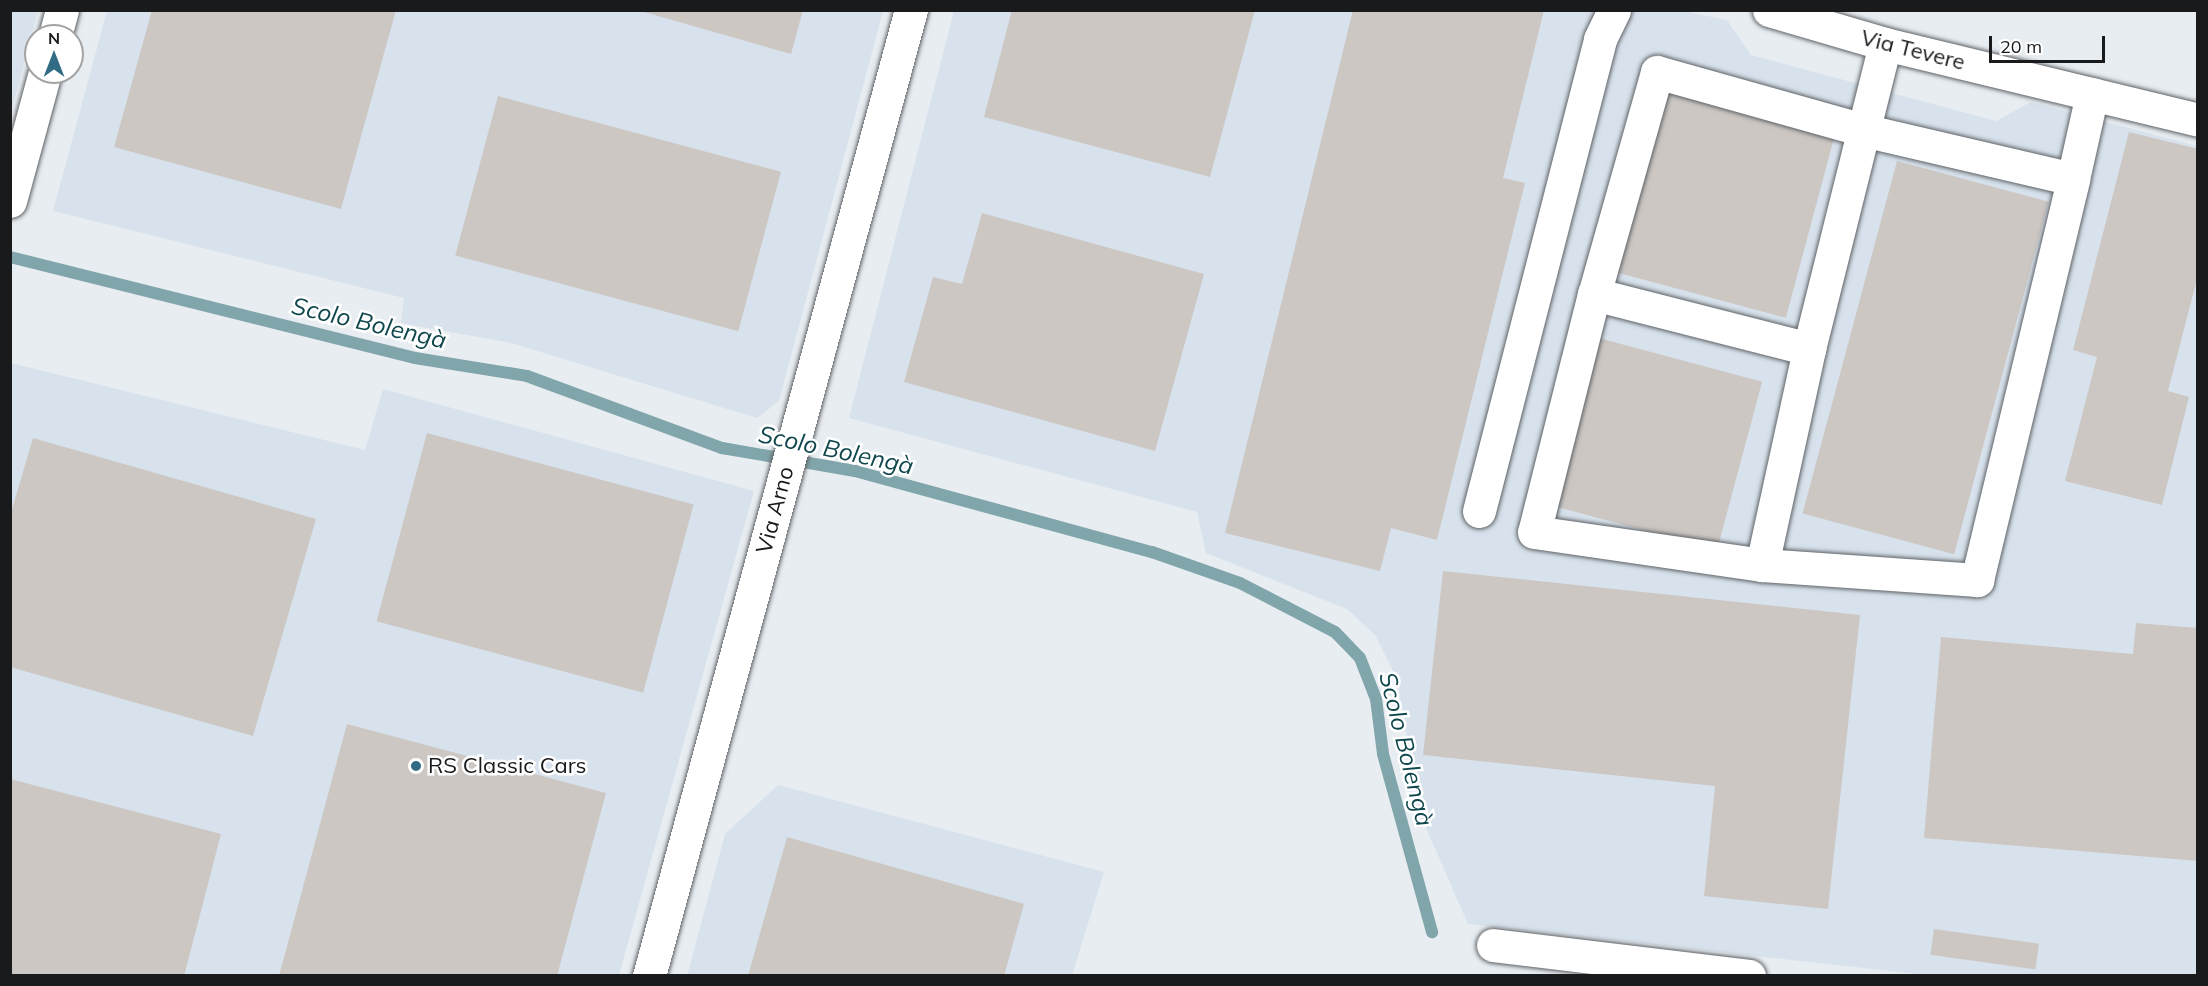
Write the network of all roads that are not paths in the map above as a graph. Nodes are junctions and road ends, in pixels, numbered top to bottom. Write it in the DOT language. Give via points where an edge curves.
graph roads {
  1 [pos="911,10"];
  2 [pos="1614,10"];
  3 [pos="1769,10"];
  4 [pos="1885,44"];
  5 [pos="42,84"];
  6 [pos="2092,94"];
  7 [pos="2198,120"];
  8 [pos="1863,130"];
  9 [pos="2073,179"];
  10 [pos="10,201"];
  11 [pos="1594,294"];
  12 [pos="1809,349"];
  13 [pos="1479,511"];
  14 [pos="1762,566"];
  15 [pos="1493,945"];
  16 [pos="649,975"];
  17 [pos="1749,975"];
  1 -- 16 [label="street, Via Arno"];
  2 -- 13 [label="street" via="1600,39"];
  3 -- 4 [label="street, Via Tevere"];
  4 -- 6 [label="street, Via Tevere"];
  4 -- 8 [label="street"];
  5 -- 10 [label="street"];
  6 -- 7 [label="street, Via Tevere"];
  6 -- 9 [label="street"];
  8 -- 9 [label="street"];
  8 -- 11 [label="street" via="1657,72"];
  8 -- 12 [label="street"];
  9 -- 14 [label="street" via="1977,580"];
  11 -- 12 [label="street"];
  11 -- 14 [label="street" via="1534,531"];
  12 -- 14 [label="street"];
  15 -- 17 [label="street"];
}
